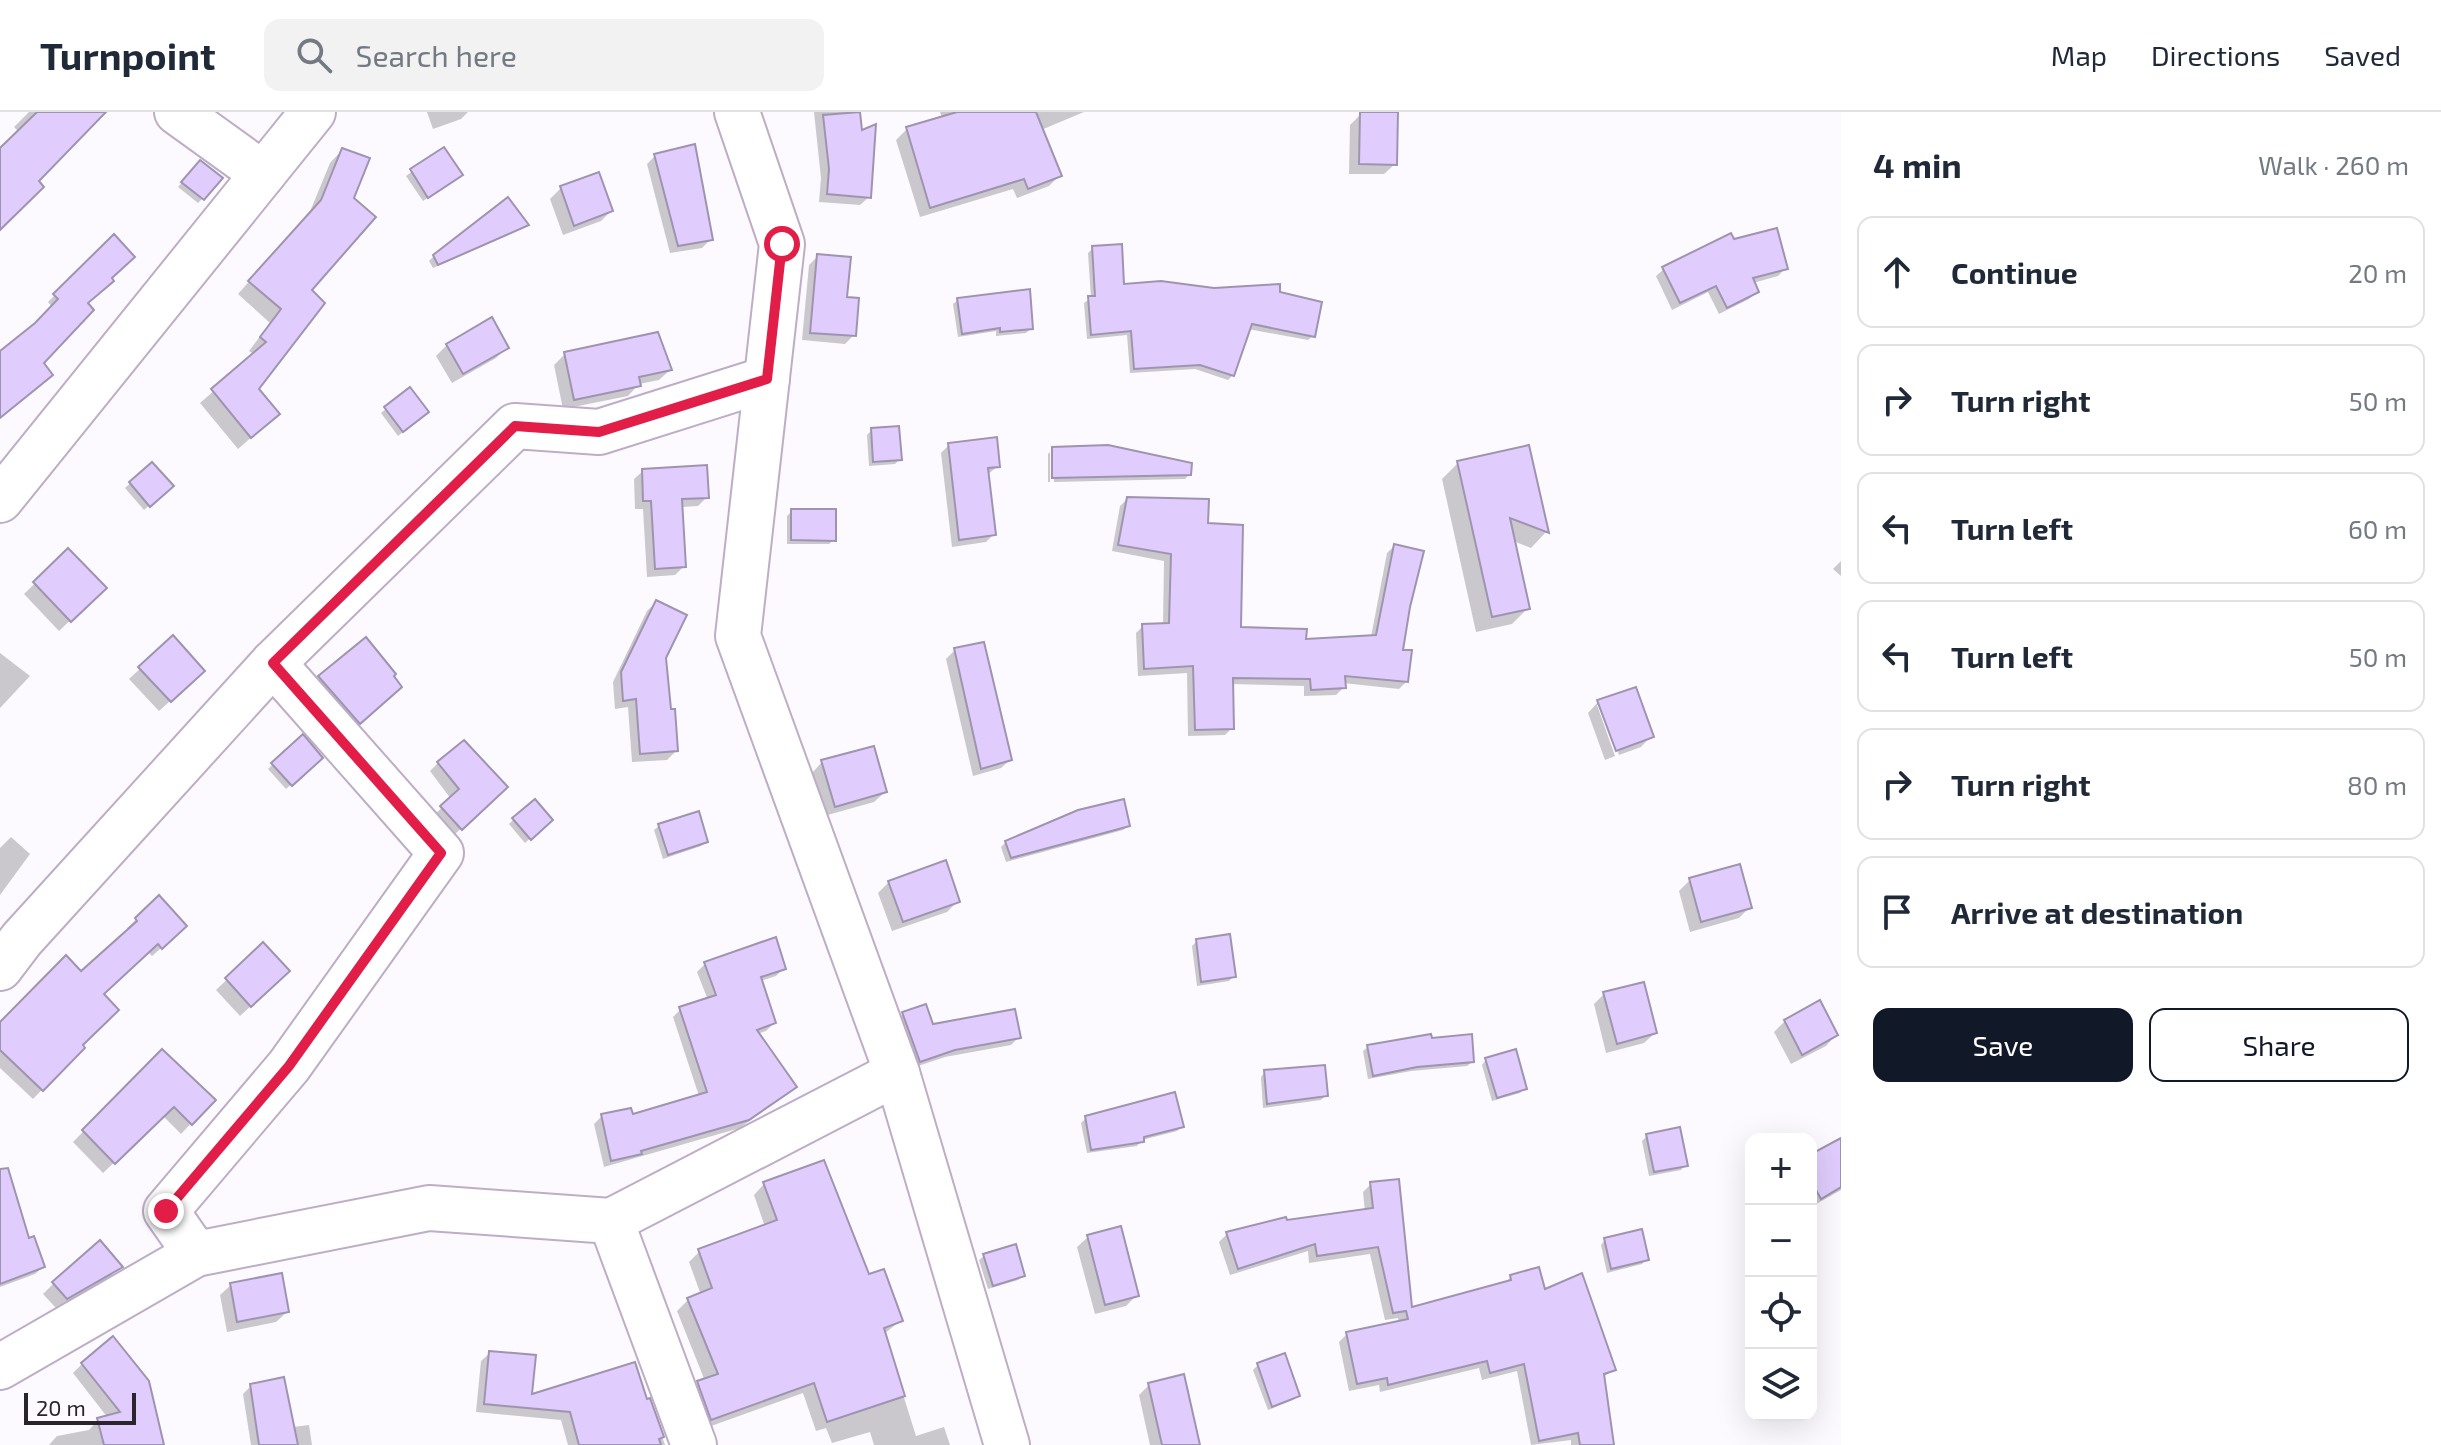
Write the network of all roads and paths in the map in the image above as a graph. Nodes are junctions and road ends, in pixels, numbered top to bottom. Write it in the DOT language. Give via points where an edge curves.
graph roads {
  1 [pos="177,112"];
  2 [pos="313,112"];
  3 [pos="737,112"];
  4 [pos="263,174"];
  5 [pos="767,379"];
  6 [pos="0,500"];
  7 [pos="273,663"];
  8 [pos="0,968"];
  9 [pos="897,1073"];
  10 [pos="611,1221"];
  11 [pos="196,1254"];
  12 [pos="0,1367"];
  13 [pos="694,1445"];
  14 [pos="1007,1445"];
  1 -- 4 [label="street"];
  2 -- 4 [label="street"];
  3 -- 5 [label="street" via="782,244"];
  4 -- 6 [label="street"];
  5 -- 7 [label="street" via="599,432 515,426"];
  5 -- 9 [label="street" via="738,636"];
  7 -- 8 [label="street"];
  7 -- 11 [label="street" via="441,853 289,1066 166,1211"];
  9 -- 10 [label="street"];
  9 -- 14 [label="street"];
  10 -- 11 [label="street" via="429,1208"];
  10 -- 13 [label="street"];
  11 -- 12 [label="street"];
}
